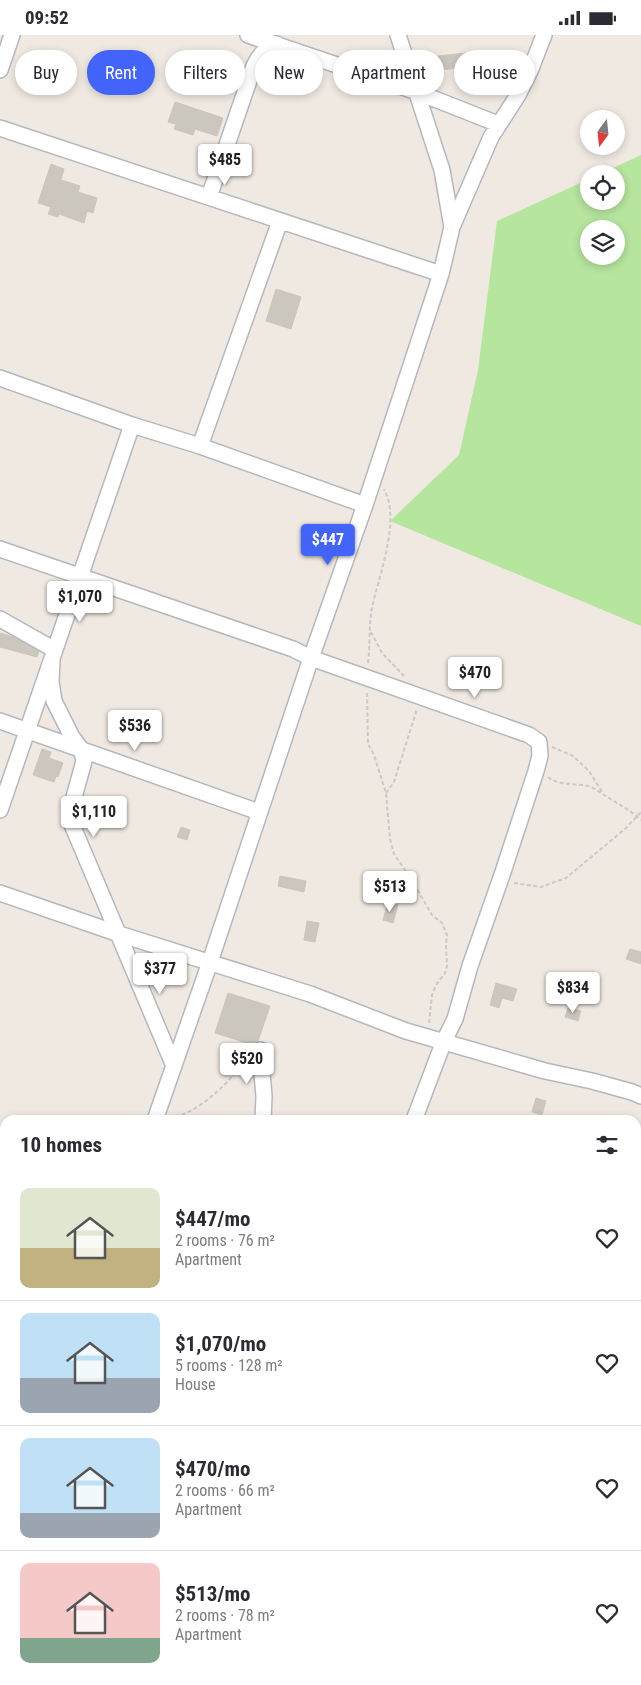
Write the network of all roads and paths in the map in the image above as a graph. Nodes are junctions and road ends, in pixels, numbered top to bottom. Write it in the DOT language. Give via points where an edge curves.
graph roads {
  1 [pos="12,35"];
  2 [pos="248,35"];
  3 [pos="398,35"];
  4 [pos="544,35"];
  5 [pos="277,44"];
  6 [pos="403,50"];
  7 [pos="333,63"];
  8 [pos="0,70"];
  9 [pos="418,95"];
  10 [pos="425,95"];
  11 [pos="498,124"];
  12 [pos="0,128"];
  13 [pos="209,197"];
  14 [pos="280,221"];
  15 [pos="452,227"];
  16 [pos="441,274"];
  17 [pos="0,378"];
  18 [pos="132,425"];
  19 [pos="200,446"];
  20 [pos="381,484"];
  21 [pos="365,505"];
  22 [pos="0,549"];
  23 [pos="80,576"];
  24 [pos="0,619"];
  25 [pos="370,632"];
  26 [pos="54,655"];
  27 [pos="311,658"];
  28 [pos="368,664"];
  29 [pos="367,691"];
  30 [pos="416,694"];
  31 [pos="0,721"];
  32 [pos="27,731"];
  33 [pos="536,740"];
  34 [pos="81,749"];
  35 [pos="537,767"];
  36 [pos="386,793"];
  37 [pos="604,795"];
  38 [pos="0,810"];
  39 [pos="259,812"];
  40 [pos="641,812"];
  41 [pos="637,817"];
  42 [pos="641,820"];
  43 [pos="499,883"];
  44 [pos="0,893"];
  45 [pos="119,934"];
  46 [pos="210,962"];
  47 [pos="438,1039"];
  48 [pos="260,1050"];
  49 [pos="174,1066"];
  50 [pos="641,1096"];
  51 [pos="156,1115"];
  52 [pos="184,1115"];
  53 [pos="264,1115"];
  54 [pos="415,1115"];
  1 -- 8 [label="street"];
  2 -- 5 [label="street"];
  3 -- 6 [label="street"];
  4 -- 11 [label="street" via="530,71"];
  5 -- 7 [label="street"];
  5 -- 13 [label="street" via="258,57"];
  9 -- 15 [label="street" via="442,170"];
  10 -- 11 [label="street"];
  11 -- 15 [label="street"];
  12 -- 13 [label="street"];
  13 -- 14 [label="street"];
  14 -- 16 [label="street"];
  14 -- 19 [label="street"];
  15 -- 16 [label="street"];
  16 -- 21 [label="street"];
  17 -- 18 [label="street"];
  18 -- 19 [label="street"];
  18 -- 23 [label="street"];
  19 -- 21 [label="street"];
  20 -- 25 [label="path" via="387,495 391,517"];
  21 -- 27 [label="street"];
  22 -- 23 [label="street"];
  23 -- 26 [label="street"];
  23 -- 27 [label="street" via="294,649"];
  24 -- 26 [label="street"];
  25 -- 28 [label="path"];
  25 -- 30 [label="path" via="382,653 412,685"];
  26 -- 32 [label="street"];
  26 -- 34 [label="street" via="51,682 54,701"];
  27 -- 30 [label="street"];
  27 -- 39 [label="street"];
  29 -- 36 [label="path" via="368,744"];
  30 -- 33 [label="street"];
  30 -- 36 [label="path" via="418,710 415,721 394,782"];
  31 -- 32 [label="street"];
  32 -- 34 [label="street"];
  32 -- 38 [label="street"];
  33 -- 35 [label="street" via="540,748"];
  33 -- 37 [label="path" via="573,756 589,771"];
  34 -- 39 [label="street"];
  34 -- 45 [label="street" via="84,761 70,817"];
  35 -- 37 [label="path" via="552,780 590,786"];
  35 -- 43 [label="street"];
  36 -- 47 [label="path" via="394,854 447,935 447,966 432,995 429,1023"];
  37 -- 41 [label="path"];
  39 -- 46 [label="street"];
  40 -- 41 [label="path"];
  41 -- 42 [label="path"];
  41 -- 43 [label="path" via="566,878 541,887"];
  43 -- 47 [label="street" via="454,1019"];
  44 -- 45 [label="street"];
  45 -- 46 [label="street"];
  45 -- 49 [label="street"];
  46 -- 47 [label="street" via="310,994 406,1031"];
  46 -- 49 [label="street"];
  47 -- 50 [label="street"];
  47 -- 54 [label="street"];
  48 -- 52 [label="path" via="242,1061 229,1080 204,1103"];
  48 -- 53 [label="street"];
  49 -- 51 [label="street"];
}
